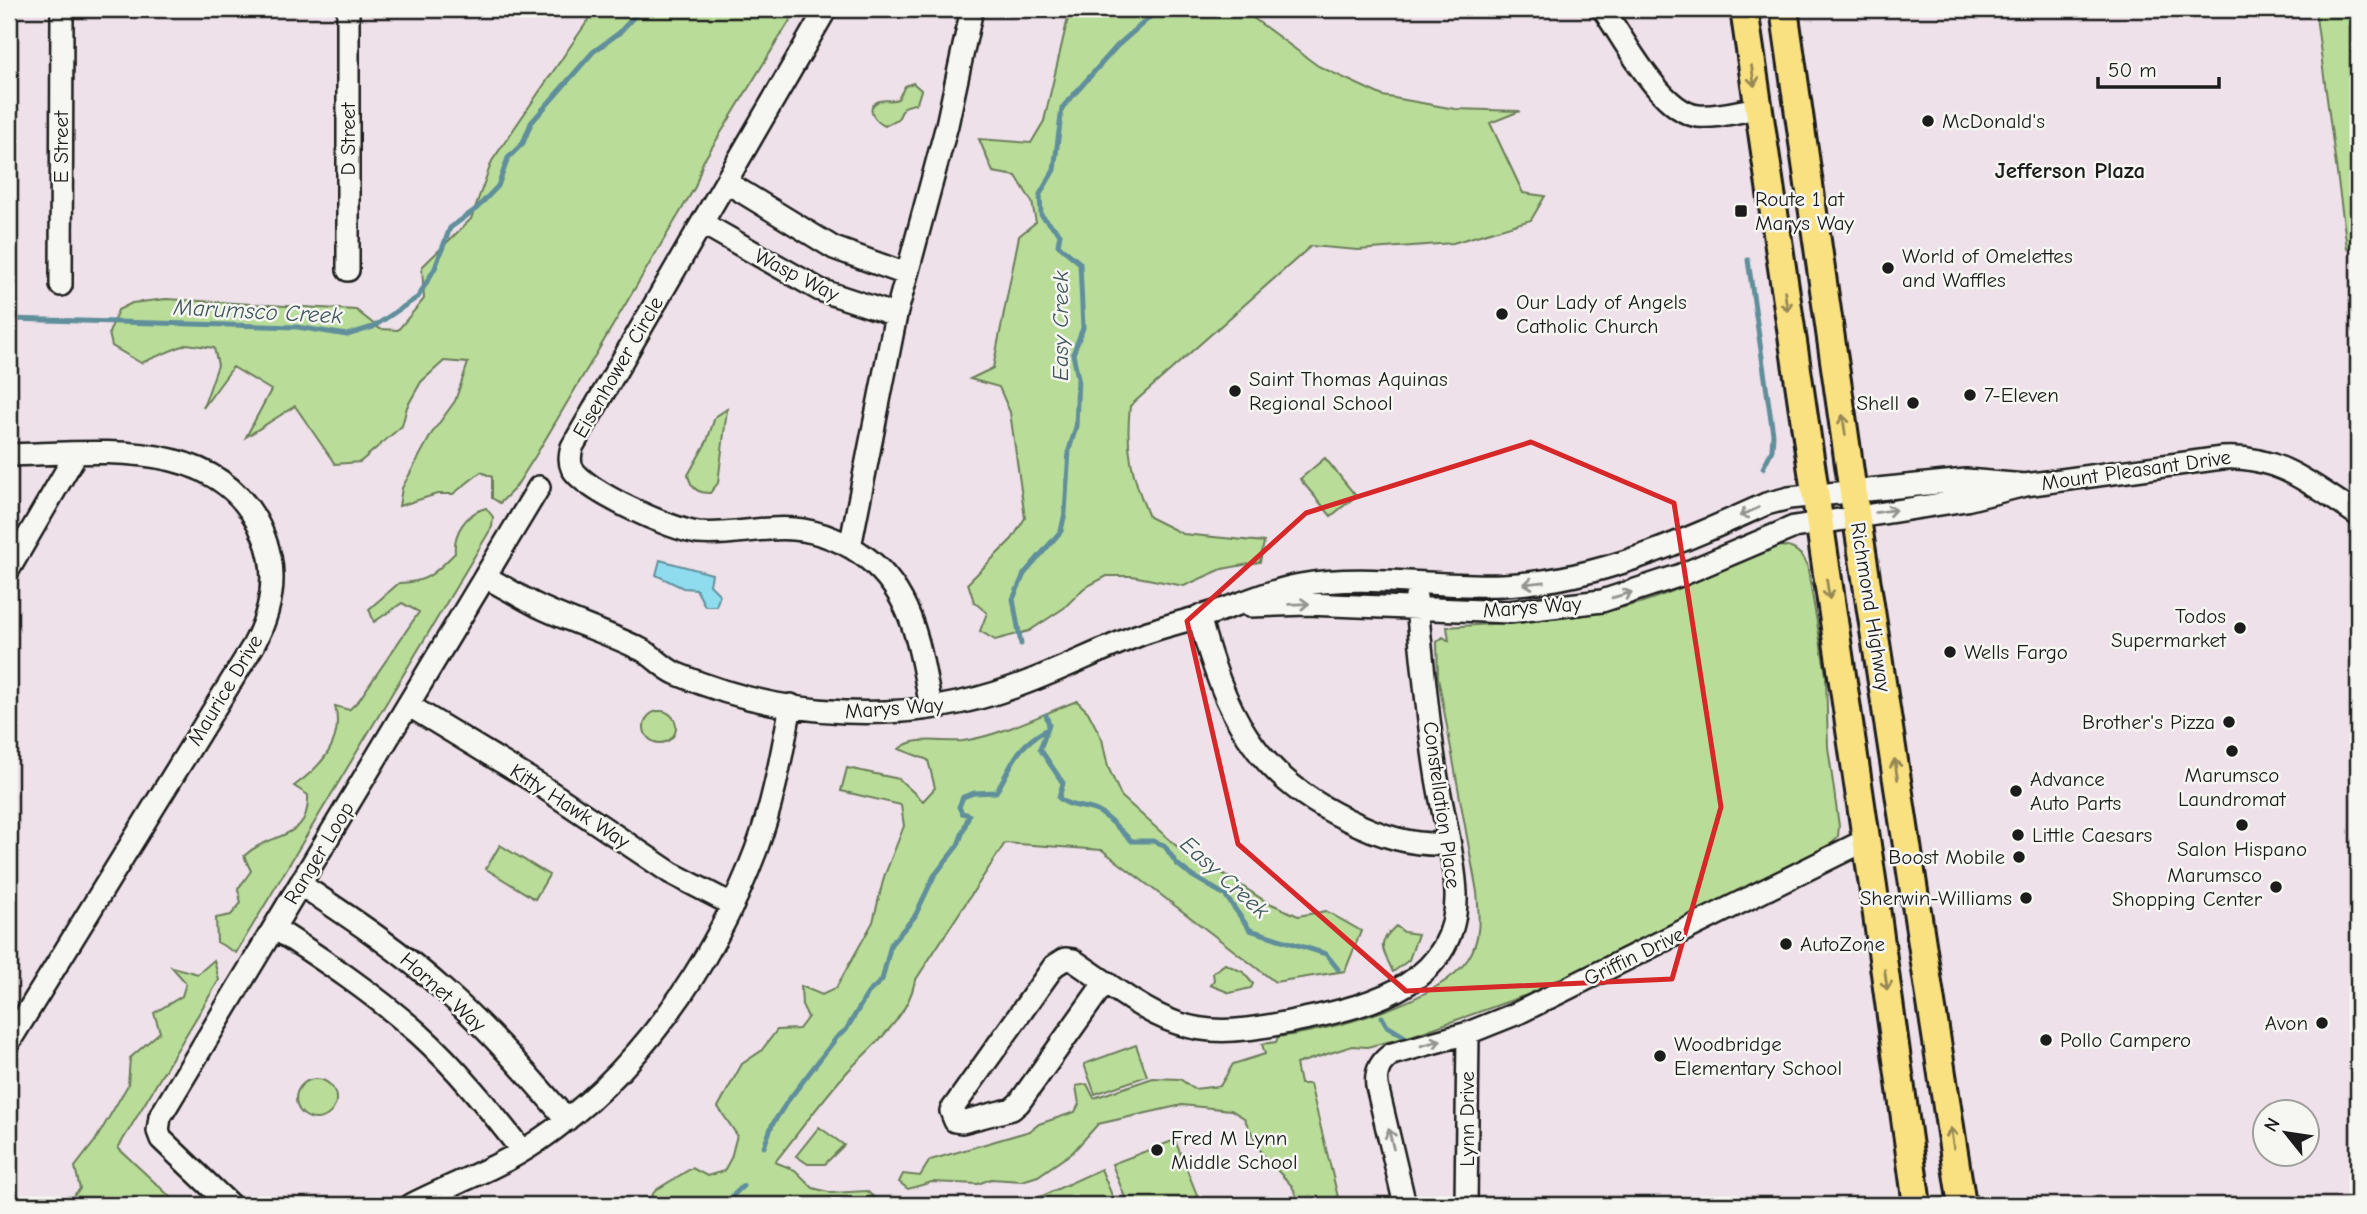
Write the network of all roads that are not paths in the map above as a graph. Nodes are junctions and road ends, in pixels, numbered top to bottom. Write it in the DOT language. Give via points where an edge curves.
graph roads {
  1 [pos="62,9"];
  2 [pos="348,9"];
  3 [pos="826,9"];
  4 [pos="972,9"];
  5 [pos="1604,9"];
  6 [pos="1744,9"];
  7 [pos="1784,9"];
  8 [pos="1758,108"];
  9 [pos="726,181"];
  10 [pos="702,223"];
  11 [pos="348,270"];
  12 [pos="906,274"];
  13 [pos="61,285"];
  14 [pos="896,314"];
  15 [pos="9,454"];
  16 [pos="76,454"];
  17 [pos="539,487"];
  18 [pos="1815,495"];
  19 [pos="1855,505"];
  20 [pos="2358,515"];
  21 [pos="1819,522"];
  22 [pos="849,547"];
  23 [pos="9,569"];
  24 [pos="485,576"];
  25 [pos="1414,582"];
  26 [pos="1230,607"];
  27 [pos="1417,609"];
  28 [pos="1199,616"];
  29 [pos="408,705"];
  30 [pos="791,705"];
  31 [pos="930,707"];
  32 [pos="1866,840"];
  33 [pos="1449,844"];
  34 [pos="300,884"];
  35 [pos="733,905"];
  36 [pos="274,928"];
  37 [pos="1105,982"];
  38 [pos="1468,1033"];
  39 [pos="9,1042"];
  40 [pos="567,1120"];
  41 [pos="522,1151"];
  42 [pos="230,1205"];
  43 [pos="411,1205"];
  44 [pos="1405,1205"];
  45 [pos="1466,1205"];
  46 [pos="1917,1205"];
  47 [pos="1962,1205"];
  1 -- 13 [label="street, E Street"];
  2 -- 11 [label="street, D Street"];
  3 -- 9 [label="street, Eisenhower Circle"];
  4 -- 12 [label="street" via="947,125"];
  5 -- 8 [label="street" via="1676,109 1699,116"];
  6 -- 8 [label="main road, Richmond Highway, one-way"];
  19 -- 7 [label="main road, Richmond Highway, one-way"];
  8 -- 18 [label="main road, Richmond Highway, one-way"];
  9 -- 10 [label="street, Eisenhower Circle"];
  9 -- 12 [label="street, Wasp Way" via="834,248"];
  10 -- 14 [label="street, Wasp Way" via="820,290"];
  10 -- 22 [label="street, Eisenhower Circle" via="572,447 571,467 578,476 671,527 720,534 795,529"];
  12 -- 14 [label="street"];
  14 -- 22 [label="street"];
  15 -- 16 [label="street, Maurice Drive"];
  16 -- 23 [label="street"];
  16 -- 39 [label="street, Maurice Drive" via="152,455 198,467 219,478 248,506 259,525 267,545 272,588 253,646"];
  17 -- 24 [label="street, Ranger Loop"];
  18 -- 19 [label="street, Mount Pleasant Drive"];
  18 -- 21 [label="main road, Richmond Highway"];
  18 -- 25 [label="street, Marys Way, one-way" via="1766,504 1684,540 1572,578 1487,586"];
  19 -- 20 [label="street, Mount Pleasant Drive" via="1966,480 2025,485 2242,456 2291,471"];
  19 -- 21 [label="street, Mount Pleasant Drive"];
  47 -- 19 [label="main road, Richmond Highway, one-way"];
  27 -- 21 [label="street, Marys Way, one-way" via="1508,612 1602,601 1681,575 1773,535"];
  21 -- 32 [label="main road, Richmond Highway, one-way"];
  22 -- 31 [label="street, Eisenhower Circle" via="885,575 910,613"];
  24 -- 29 [label="street, Ranger Loop"];
  24 -- 30 [label="street, Marys Way" via="538,607 642,649 678,675"];
  25 -- 26 [label="street, Marys Way" via="1360,579 1299,585"];
  25 -- 27 [label="street, Constellation Place"];
  26 -- 27 [label="street, Marys Way, one-way" via="1307,604"];
  26 -- 28 [label="street, Marys Way"];
  27 -- 33 [label="street, Constellation Place"];
  28 -- 31 [label="street, Marys Way" via="1002,691"];
  28 -- 33 [label="street" via="1236,720 1263,760 1284,781 1326,809 1390,838"];
  29 -- 34 [label="street, Ranger Loop"];
  29 -- 35 [label="street, Kitty Hawk Way" via="543,787 671,873"];
  30 -- 31 [label="street, Marys Way" via="868,713"];
  30 -- 35 [label="street" via="757,848"];
  32 -- 38 [label="street, Griffin Drive" via="1562,992"];
  32 -- 46 [label="main road, Richmond Highway, one-way"];
  33 -- 37 [label="street, Constellation Place" via="1456,893 1446,938 1416,979 1380,1000 1226,1032 1176,1025 1144,1010"];
  34 -- 36 [label="street, Ranger Loop"];
  34 -- 40 [label="street, Hornet Way" via="447,992"];
  35 -- 40 [label="street" via="666,1015 617,1074"];
  36 -- 41 [label="street" via="332,965 419,1034"];
  36 -- 42 [label="street, Ranger Loop" via="158,1122 161,1139"];
  37 -- 37 [label="street, Constellation Place" via="1073,960 1058,962 951,1111 955,1121 1012,1109 1019,1103"];
  44 -- 38 [label="street, Griffin Drive, one-way" via="1376,1080 1383,1060"];
  38 -- 45 [label="street, Lynn Drive"];
  40 -- 41 [label="street"];
  41 -- 43 [label="street"];
}
